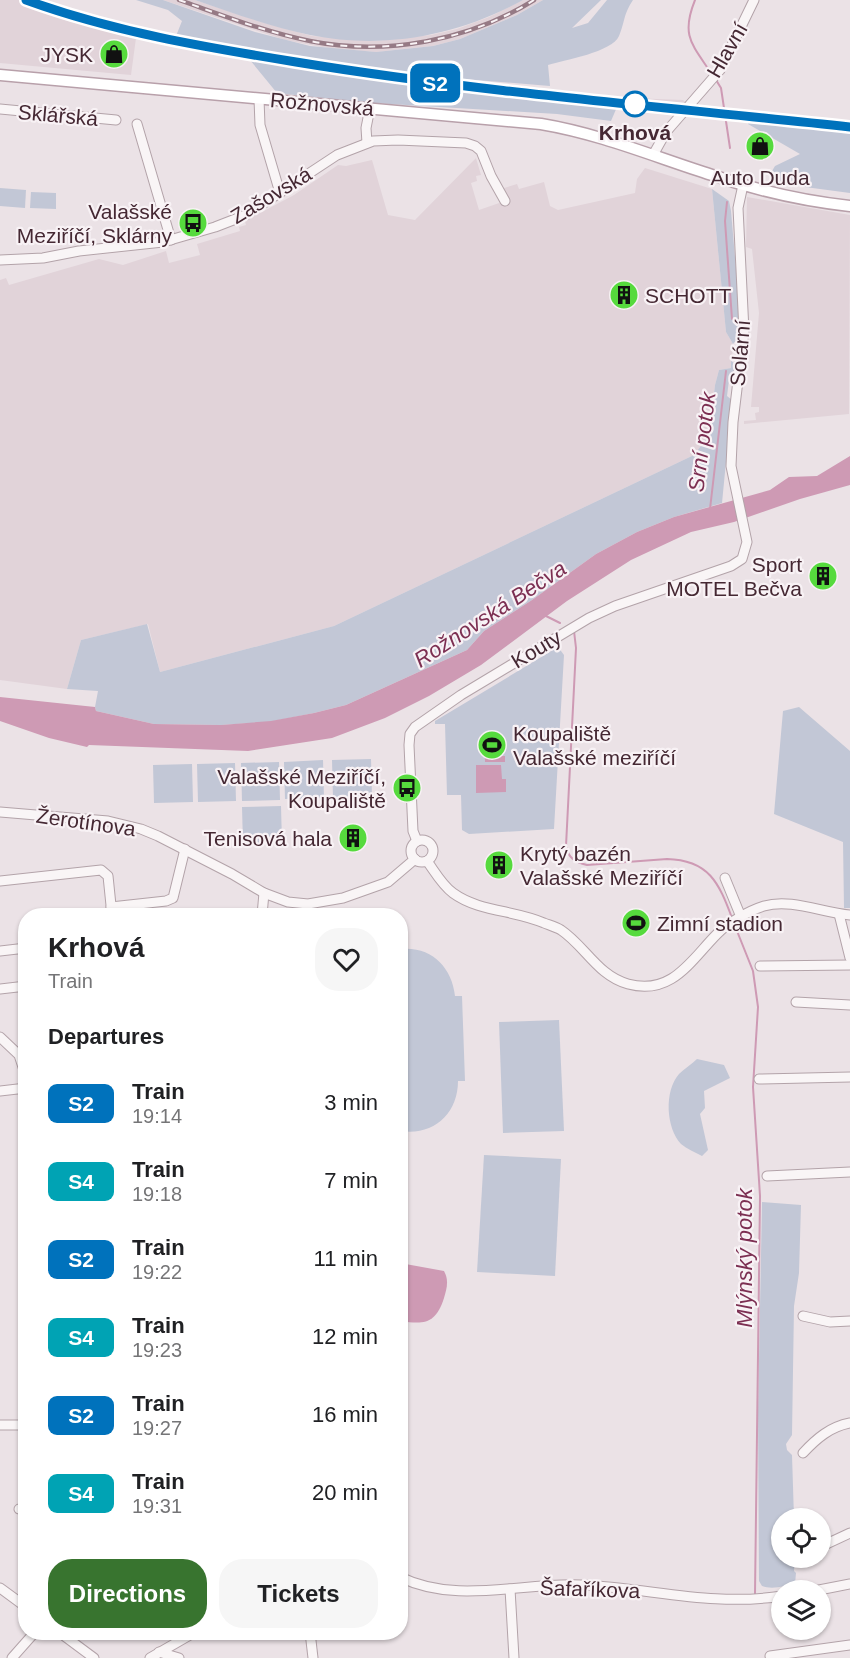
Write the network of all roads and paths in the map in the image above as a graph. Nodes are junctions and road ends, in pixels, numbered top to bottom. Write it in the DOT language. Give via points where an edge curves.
graph roads {
  1 [pos="754,0"];
  2 [pos="0,75"];
  3 [pos="259,99"];
  4 [pos="370,108"];
  5 [pos="0,109"];
  6 [pos="116,120"];
  7 [pos="138,124"];
  8 [pos="368,143"];
  9 [pos="653,155"];
  10 [pos="743,185"];
  11 [pos="280,193"];
  12 [pos="506,201"];
  13 [pos="850,206"];
  14 [pos="171,240"];
  15 [pos="0,260"];
  16 [pos="745,527"];
  17 [pos="0,812"];
  18 [pos="417,841"];
  19 [pos="185,849"];
  20 [pos="415,859"];
  21 [pos="427,861"];
  22 [pos="725,878"];
  23 [pos="0,881"];
  24 [pos="264,893"];
  25 [pos="112,908"];
  26 [pos="128,908"];
  27 [pos="265,908"];
  28 [pos="839,914"];
  29 [pos="850,915"];
  30 [pos="741,917"];
  31 [pos="18,949"];
  32 [pos="0,951"];
  33 [pos="850,958"];
  34 [pos="850,965"];
  35 [pos="760,966"];
  36 [pos="18,988"];
  37 [pos="0,989"];
  38 [pos="796,1002"];
  39 [pos="850,1005"];
  40 [pos="0,1037"];
  41 [pos="18,1054"];
  42 [pos="850,1077"];
  43 [pos="759,1079"];
  44 [pos="18,1089"];
  45 [pos="0,1091"];
  46 [pos="850,1172"];
  47 [pos="766,1176"];
  48 [pos="803,1316"];
  49 [pos="850,1322"];
  50 [pos="850,1423"];
  51 [pos="0,1425"];
  52 [pos="18,1425"];
  53 [pos="803,1453"];
  54 [pos="850,1533"];
  55 [pos="831,1542"];
  56 [pos="408,1580"];
  57 [pos="850,1584"];
  58 [pos="0,1588"];
  59 [pos="831,1588"];
  60 [pos="510,1589"];
  61 [pos="771,1597"];
  62 [pos="18,1601"];
  63 [pos="28,1640"];
  64 [pos="70,1640"];
  65 [pos="181,1640"];
  66 [pos="311,1640"];
  67 [pos="850,1645"];
  68 [pos="159,1652"];
  69 [pos="770,1656"];
  70 [pos="783,1656"];
  71 [pos="12,1658"];
  72 [pos="94,1658"];
  73 [pos="150,1658"];
  74 [pos="179,1658"];
  75 [pos="313,1658"];
  76 [pos="514,1658"];
  1 -- 9 [label="street, Hlavní" via="715,77 666,132"];
  2 -- 3 [label="main road, Rožnovská"];
  3 -- 4 [label="main road, Rožnovská"];
  3 -- 11 [label="street" via="260,125"];
  4 -- 8 [label="street"];
  4 -- 9 [label="main road, Rožnovská" via="548,125 595,135"];
  5 -- 6 [label="street, Sklářská"];
  7 -- 14 [label="street"];
  8 -- 11 [label="street, Zašovská" via="337,155"];
  8 -- 12 [label="street, Zašovská" via="398,140 475,146"];
  9 -- 10 [label="main road, Rožnovská"];
  10 -- 13 [label="main road, Rožnovská"];
  10 -- 16 [label="street, Solární" via="738,208 744,321 731,466"];
  11 -- 14 [label="street, Zašovská" via="246,215"];
  14 -- 15 [label="street, Zašovská" via="43,258"];
  16 -- 18 [label="street, Kouty" via="746,550 736,564 588,618 415,727 409,745 413,831"];
  17 -- 19 [label="street, Žerotínova" via="123,824"];
  18 -- 20 [label="street, Kouty" via="411,852"];
  18 -- 21 [label="street, Kouty" via="432,846 433,855"];
  19 -- 24 [label="street, Žerotínova"];
  19 -- 26 [label="street" via="173,898"];
  20 -- 21 [label="street"];
  20 -- 24 [label="street, Žerotínova" via="388,882 343,898 308,904"];
  21 -- 30 [label="street, Kouty" via="453,893 562,931 613,978 642,987 657,985 682,973 719,932"];
  22 -- 30 [label="street"];
  23 -- 25 [label="street" via="105,871"];
  24 -- 27 [label="street"];
  28 -- 29 [label="street, Kouty"];
  28 -- 30 [label="street, Kouty" via="774,905"];
  28 -- 33 [label="street"];
  31 -- 32 [label="street"];
  34 -- 35 [label="street"];
  36 -- 37 [label="street"];
  38 -- 39 [label="street"];
  40 -- 41 [label="street"];
  42 -- 43 [label="street"];
  44 -- 45 [label="street"];
  46 -- 47 [label="street"];
  48 -- 49 [label="street"];
  50 -- 53 [label="street" via="836,1426"];
  51 -- 52 [label="street"];
  54 -- 55 [label="street"];
  56 -- 60 [label="street, Šafaříkova" via="440,1589"];
  57 -- 59 [label="street"];
  58 -- 62 [label="street"];
  60 -- 61 [label="street, Šafaříkova" via="569,1584 724,1600"];
  60 -- 76 [label="street"];
  63 -- 71 [label="street"];
  64 -- 72 [label="street"];
  65 -- 68 [label="street"];
  66 -- 75 [label="street"];
  67 -- 70 [label="street"];
  68 -- 73 [label="street"];
  68 -- 74 [label="street"];
  69 -- 70 [label="street"];
}
